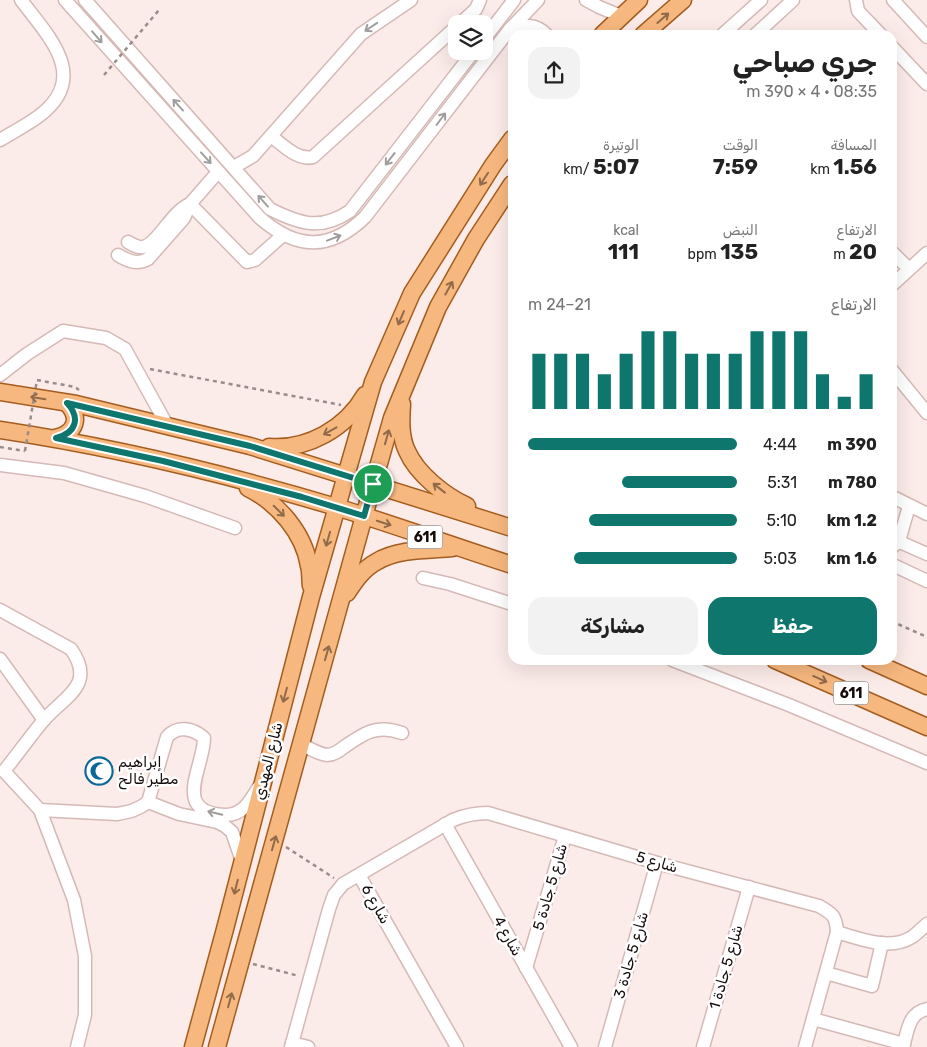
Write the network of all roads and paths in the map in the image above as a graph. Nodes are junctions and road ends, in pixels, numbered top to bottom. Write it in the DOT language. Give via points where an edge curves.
graph roads {
  1 [pos="20,0"];
  2 [pos="65,0"];
  3 [pos="85,0"];
  4 [pos="411,0"];
  5 [pos="480,0"];
  6 [pos="514,0"];
  7 [pos="538,0"];
  8 [pos="586,0"];
  9 [pos="639,0"];
  10 [pos="682,0"];
  11 [pos="761,0"];
  12 [pos="793,0"];
  13 [pos="856,0"];
  14 [pos="893,0"];
  15 [pos="159,10"];
  16 [pos="470,15"];
  17 [pos="620,16"];
  18 [pos="493,27"];
  19 [pos="510,28"];
  20 [pos="541,30"];
  21 [pos="607,30"];
  22 [pos="649,30"];
  23 [pos="728,30"];
  24 [pos="760,30"];
  25 [pos="876,30"];
  26 [pos="508,31"];
  27 [pos="448,34"];
  28 [pos="927,37"];
  29 [pos="897,52"];
  30 [pos="467,60"];
  31 [pos="104,75"];
  32 [pos="927,84"];
  33 [pos="272,136"];
  34 [pos="0,140"];
  35 [pos="508,144"];
  36 [pos="234,167"];
  37 [pos="218,172"];
  38 [pos="508,190"];
  39 [pos="190,204"];
  40 [pos="283,234"];
  41 [pos="128,242"];
  42 [pos="927,253"];
  43 [pos="118,254"];
  44 [pos="897,257"];
  45 [pos="909,270"];
  46 [pos="897,281"];
  47 [pos="135,366"];
  48 [pos="0,375"];
  49 [pos="897,376"];
  50 [pos="373,382"];
  51 [pos="75,387"];
  52 [pos="0,392"];
  53 [pos="402,393"];
  54 [pos="67,403"];
  55 [pos="358,408"];
  56 [pos="927,413"];
  57 [pos="168,427"];
  58 [pos="0,430"];
  59 [pos="56,438"];
  60 [pos="250,446"];
  61 [pos="0,447"];
  62 [pos="0,465"];
  63 [pos="346,475"];
  64 [pos="223,476"];
  65 [pos="373,484"];
  66 [pos="897,499"];
  67 [pos="909,506"];
  68 [pos="337,508"];
  69 [pos="927,514"];
  70 [pos="364,516"];
  71 [pos="508,525"];
  72 [pos="508,526"];
  73 [pos="235,528"];
  74 [pos="897,535"];
  75 [pos="897,543"];
  76 [pos="458,548"];
  77 [pos="927,554"];
  78 [pos="508,564"];
  79 [pos="897,567"];
  80 [pos="423,578"];
  81 [pos="927,581"];
  82 [pos="311,597"];
  83 [pos="341,603"];
  84 [pos="508,603"];
  85 [pos="0,610"];
  86 [pos="897,624"];
  87 [pos="927,637"];
  88 [pos="0,659"];
  89 [pos="685,665"];
  90 [pos="786,665"];
  91 [pos="880,665"];
  92 [pos="927,686"];
  93 [pos="44,720"];
  94 [pos="927,727"];
  95 [pos="402,733"];
  96 [pos="301,744"];
  97 [pos="927,763"];
  98 [pos="2,769"];
  99 [pos="263,779"];
  100 [pos="193,796"];
  101 [pos="148,802"];
  102 [pos="40,810"];
  103 [pos="178,814"];
  104 [pos="445,824"];
  105 [pos="565,836"];
  106 [pos="275,840"];
  107 [pos="242,860"];
  108 [pos="657,863"];
  109 [pos="359,875"];
  110 [pos="343,884"];
  111 [pos="750,887"];
  112 [pos="927,924"];
  113 [pos="837,932"];
  114 [pos="882,943"];
  115 [pos="241,961"];
  116 [pos="526,968"];
  117 [pos="826,972"];
  118 [pos="310,979"];
  119 [pos="927,1009"];
  120 [pos="813,1018"];
  121 [pos="291,1045"];
  122 [pos="904,1045"];
  123 [pos="77,1047"];
  124 [pos="192,1047"];
  125 [pos="217,1047"];
  126 [pos="308,1047"];
  127 [pos="457,1047"];
  128 [pos="570,1047"];
  129 [pos="605,1047"];
  130 [pos="703,1047"];
  131 [pos="806,1047"];
  1 -- 34 [label="street" via="54,44 65,74 53,104"];
  2 -- 37 [label="street, one-way"];
  36 -- 3 [label="street, one-way"];
  4 -- 33 [label="street, one-way" via="361,34"];
  5 -- 16 [label="street"];
  6 -- 18 [label="street"];
  7 -- 19 [label="street"];
  8 -- 17 [label="street"];
  9 -- 17 [label="main road"];
  22 -- 10 [label="main road, one-way"];
  11 -- 23 [label="street"];
  12 -- 24 [label="street"];
  13 -- 25 [label="street" via="858,10"];
  14 -- 28 [label="street"];
  15 -- 31 [label="path, bridge"];
  17 -- 21 [label="main road"];
  19 -- 20 [label="street" via="528,25"];
  40 -- 26 [label="street, one-way" via="310,242 324,242 354,228"];
  27 -- 33 [label="street" via="313,158 300,157"];
  29 -- 32 [label="street"];
  30 -- 36 [label="street, one-way" via="350,211 339,218 306,224 291,220 270,209"];
  33 -- 36 [label="street" via="253,156"];
  35 -- 50 [label="main road, one-way" via="412,293"];
  37 -- 39 [label="street"];
  37 -- 40 [label="street" via="260,218"];
  53 -- 38 [label="main road, شارع المهدي, one-way" via="438,307"];
  39 -- 40 [label="street" via="247,262 255,260"];
  39 -- 41 [label="street" via="177,212 149,244 138,247"];
  39 -- 43 [label="street" via="184,218 148,260 133,262"];
  42 -- 45 [label="street"];
  44 -- 45 [label="street"];
  45 -- 46 [label="street"];
  47 -- 48 [label="street" via="125,349 106,338 63,331"];
  47 -- 55 [label="path"];
  47 -- 57 [label="street"];
  49 -- 56 [label="street"];
  50 -- 55 [label="main road"];
  50 -- 63 [label="main road, شارع المهدي"];
  51 -- 61 [label="path, bridge" via="37,380 24,451"];
  54 -- 52 [label="main road, 611, one-way"];
  65 -- 53 [label="main road, شارع المهدي, one-way"];
  71 -- 53 [label="main road, one-way" via="454,500 424,476 406,451 401,425"];
  54 -- 57 [label="main road, 611"];
  54 -- 59 [label="main road" via="75,420 65,436"];
  55 -- 60 [label="main road, one-way" via="336,428 309,442 280,448"];
  57 -- 60 [label="main road, 611"];
  58 -- 59 [label="main road, 611"];
  59 -- 64 [label="main road, 611"];
  60 -- 63 [label="main road, 611"];
  62 -- 73 [label="street" via="64,473 145,496"];
  63 -- 65 [label="main road, 611"];
  63 -- 68 [label="main road, شارع المهدي"];
  64 -- 68 [label="main road, 611"];
  64 -- 82 [label="main road, one-way" via="255,492 280,510 299,536 310,565"];
  65 -- 70 [label="main road, شارع المهدي"];
  65 -- 72 [label="main road, 611"];
  66 -- 67 [label="street"];
  67 -- 69 [label="street"];
  67 -- 74 [label="street"];
  68 -- 70 [label="main road, 611"];
  68 -- 82 [label="main road, شارع المهدي, one-way"];
  70 -- 76 [label="main road, 611, one-way"];
  70 -- 83 [label="main road, شارع المهدي"];
  75 -- 77 [label="street"];
  76 -- 78 [label="main road, 611"];
  76 -- 83 [label="main road" via="402,553 376,562 359,575"];
  79 -- 81 [label="street"];
  80 -- 84 [label="street"];
  82 -- 99 [label="main road, شارع المهدي, one-way"];
  96 -- 83 [label="main road, شارع المهدي, one-way"];
  85 -- 93 [label="street" via="71,649 78,660 80,676 74,692"];
  86 -- 87 [label="path"];
  88 -- 93 [label="street"];
  89 -- 97 [label="street"];
  90 -- 94 [label="main road, 611, one-way"];
  91 -- 92 [label="main road, 611"];
  93 -- 98 [label="street"];
  95 -- 96 [label="street" via="389,728 377,729 327,755"];
  96 -- 106 [label="main road, شارع المهدي"];
  98 -- 102 [label="street"];
  99 -- 100 [label="street, one-way" via="244,808 234,815 204,809"];
  99 -- 107 [label="main road, شارع المهدي"];
  100 -- 101 [label="street" via="204,738 186,729 171,732 167,737"];
  100 -- 103 [label="street"];
  101 -- 102 [label="street" via="140,808 117,814"];
  101 -- 103 [label="street"];
  102 -- 123 [label="street" via="74,900 85,956 84,1015"];
  103 -- 107 [label="street" via="225,826 232,832"];
  104 -- 105 [label="street, شارع 5" via="463,815 488,813"];
  104 -- 109 [label="street, شارع 5"];
  104 -- 116 [label="street, شارع 4"];
  105 -- 108 [label="street, شارع 5"];
  105 -- 116 [label="street, شارع 5 جادة 5"];
  106 -- 110 [label="path"];
  115 -- 106 [label="main road, شارع المهدي, one-way"];
  107 -- 124 [label="main road, شارع المهدي, one-way"];
  108 -- 111 [label="street, شارع 5"];
  108 -- 129 [label="street, شارع 5 جادة 3"];
  109 -- 110 [label="street, شارع 6"];
  109 -- 127 [label="street, شارع 6"];
  110 -- 118 [label="street, شارع 6" via="334,896"];
  111 -- 113 [label="street, شارع 5" via="820,906 836,920"];
  111 -- 130 [label="street, شارع 5 جادة 1"];
  112 -- 114 [label="street" via="912,937 894,944"];
  113 -- 114 [label="street"];
  113 -- 117 [label="street"];
  114 -- 117 [label="street" via="872,986"];
  115 -- 118 [label="path"];
  125 -- 115 [label="main road, شارع المهدي, one-way"];
  116 -- 128 [label="street, شارع 4"];
  117 -- 120 [label="street"];
  118 -- 121 [label="street, شارع 6"];
  119 -- 122 [label="street" via="915,1014"];
  120 -- 122 [label="street"];
  120 -- 131 [label="street"];
  121 -- 126 [label="street"];
}
